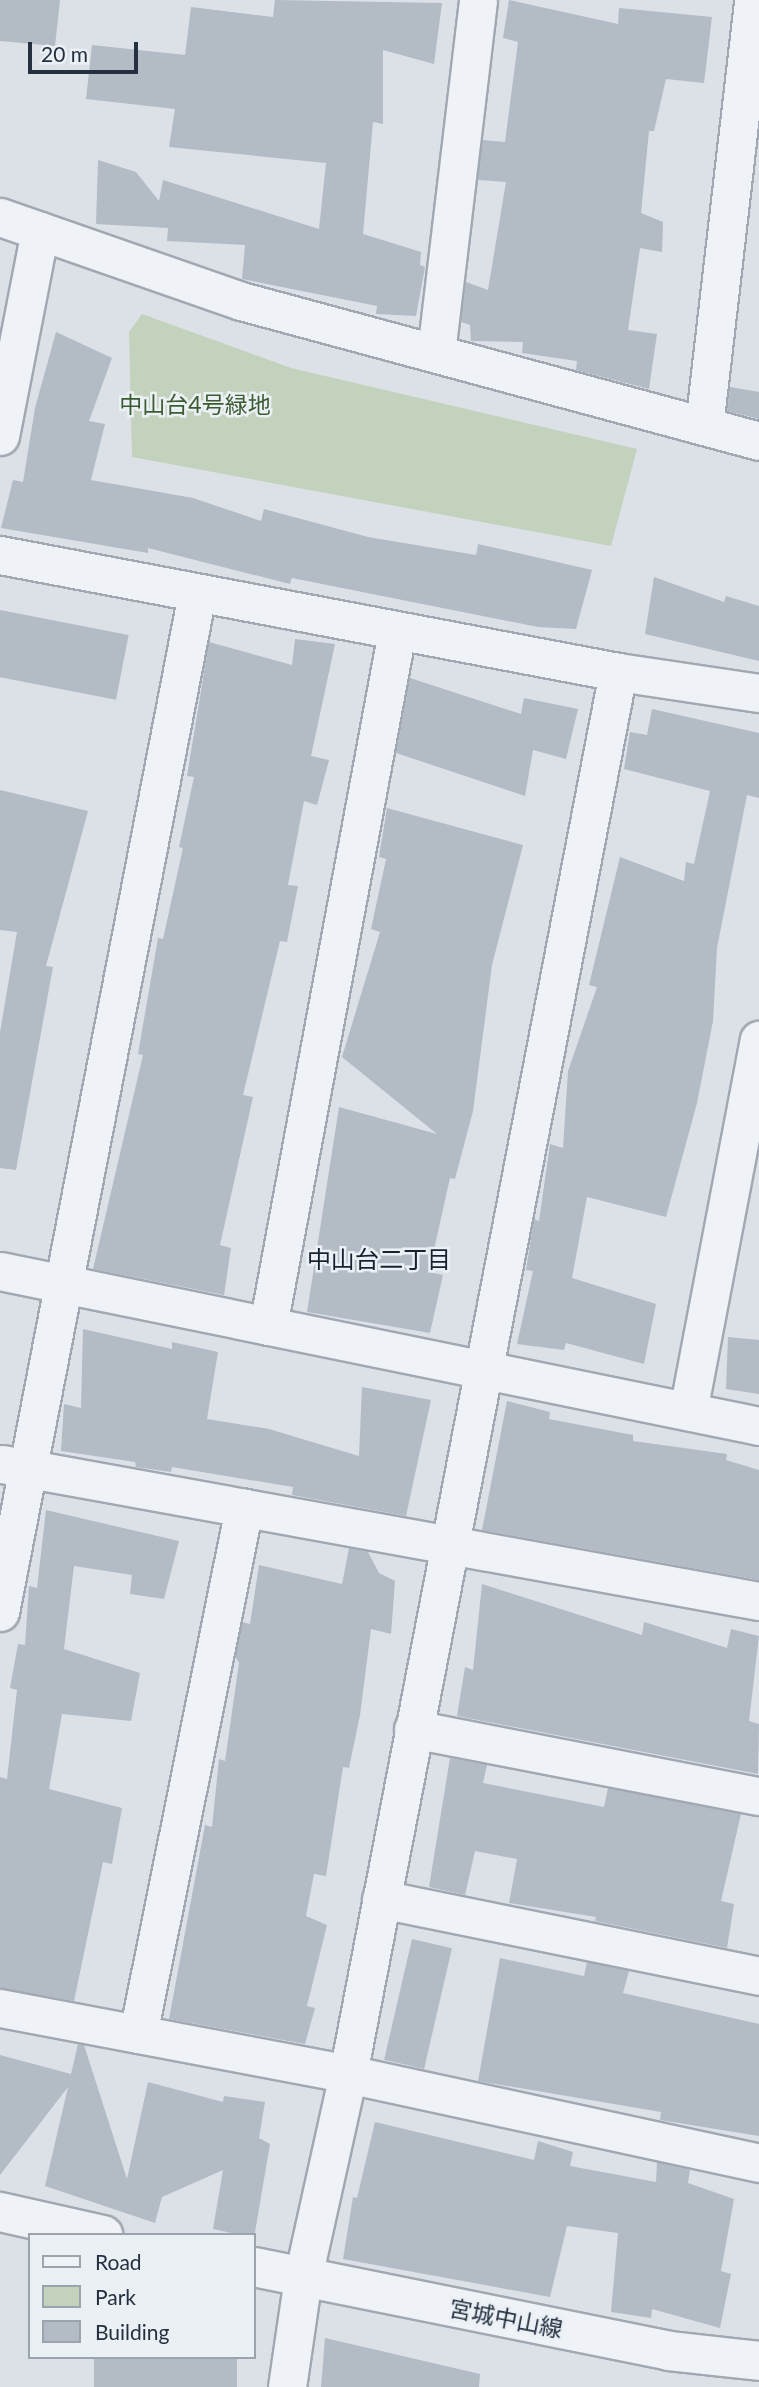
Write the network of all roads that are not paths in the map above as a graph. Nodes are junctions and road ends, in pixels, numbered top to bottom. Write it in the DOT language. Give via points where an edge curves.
graph roads {
  1 [pos="478,0"];
  2 [pos="753,0"];
  3 [pos="0,217"];
  4 [pos="40,231"];
  5 [pos="436,353"];
  6 [pos="704,426"];
  7 [pos="0,436"];
  8 [pos="759,441"];
  9 [pos="0,555"];
  10 [pos="197,594"];
  11 [pos="397,631"];
  12 [pos="618,672"];
  13 [pos="759,693"];
  14 [pos="759,1040"];
  15 [pos="0,1271"];
  16 [pos="63,1286"];
  17 [pos="268,1326"];
  18 [pos="481,1368"];
  19 [pos="688,1411"];
  20 [pos="759,1426"];
  21 [pos="12,1466"];
  22 [pos="244,1508"];
  23 [pos="447,1545"];
  24 [pos="759,1601"];
  25 [pos="0,1612"];
  26 [pos="413,1729"];
  27 [pos="759,1796"];
  28 [pos="381,1899"];
  29 [pos="759,1976"];
  30 [pos="0,2008"];
  31 [pos="138,2034"];
  32 [pos="348,2074"];
  33 [pos="759,2162"];
  34 [pos="0,2213"];
  35 [pos="94,2233"];
  36 [pos="256,2267"];
  37 [pos="303,2277"];
  38 [pos="759,2361"];
  39 [pos="287,2387"];
  1 -- 5 [label="street"];
  2 -- 6 [label="street"];
  3 -- 4 [label="street"];
  4 -- 5 [label="street" via="241,301"];
  4 -- 7 [label="street"];
  5 -- 6 [label="street"];
  6 -- 8 [label="street"];
  9 -- 10 [label="street"];
  10 -- 11 [label="street"];
  10 -- 16 [label="street"];
  11 -- 12 [label="street"];
  11 -- 17 [label="street"];
  12 -- 13 [label="street"];
  12 -- 18 [label="street"];
  14 -- 19 [label="street"];
  15 -- 16 [label="street"];
  16 -- 17 [label="street"];
  16 -- 21 [label="street"];
  17 -- 18 [label="street"];
  18 -- 19 [label="street"];
  18 -- 23 [label="street"];
  19 -- 20 [label="street"];
  21 -- 22 [label="street"];
  21 -- 25 [label="street"];
  22 -- 23 [label="street"];
  22 -- 31 [label="street"];
  23 -- 24 [label="street"];
  23 -- 26 [label="street"];
  26 -- 27 [label="street"];
  26 -- 28 [label="street"];
  28 -- 29 [label="street"];
  28 -- 32 [label="street"];
  30 -- 31 [label="street"];
  31 -- 32 [label="street"];
  32 -- 33 [label="street"];
  32 -- 37 [label="street"];
  34 -- 35 [label="street"];
  36 -- 37 [label="street, 宮城中山線"];
  37 -- 38 [label="street, 宮城中山線" via="669,2351"];
  37 -- 39 [label="street"];
}
